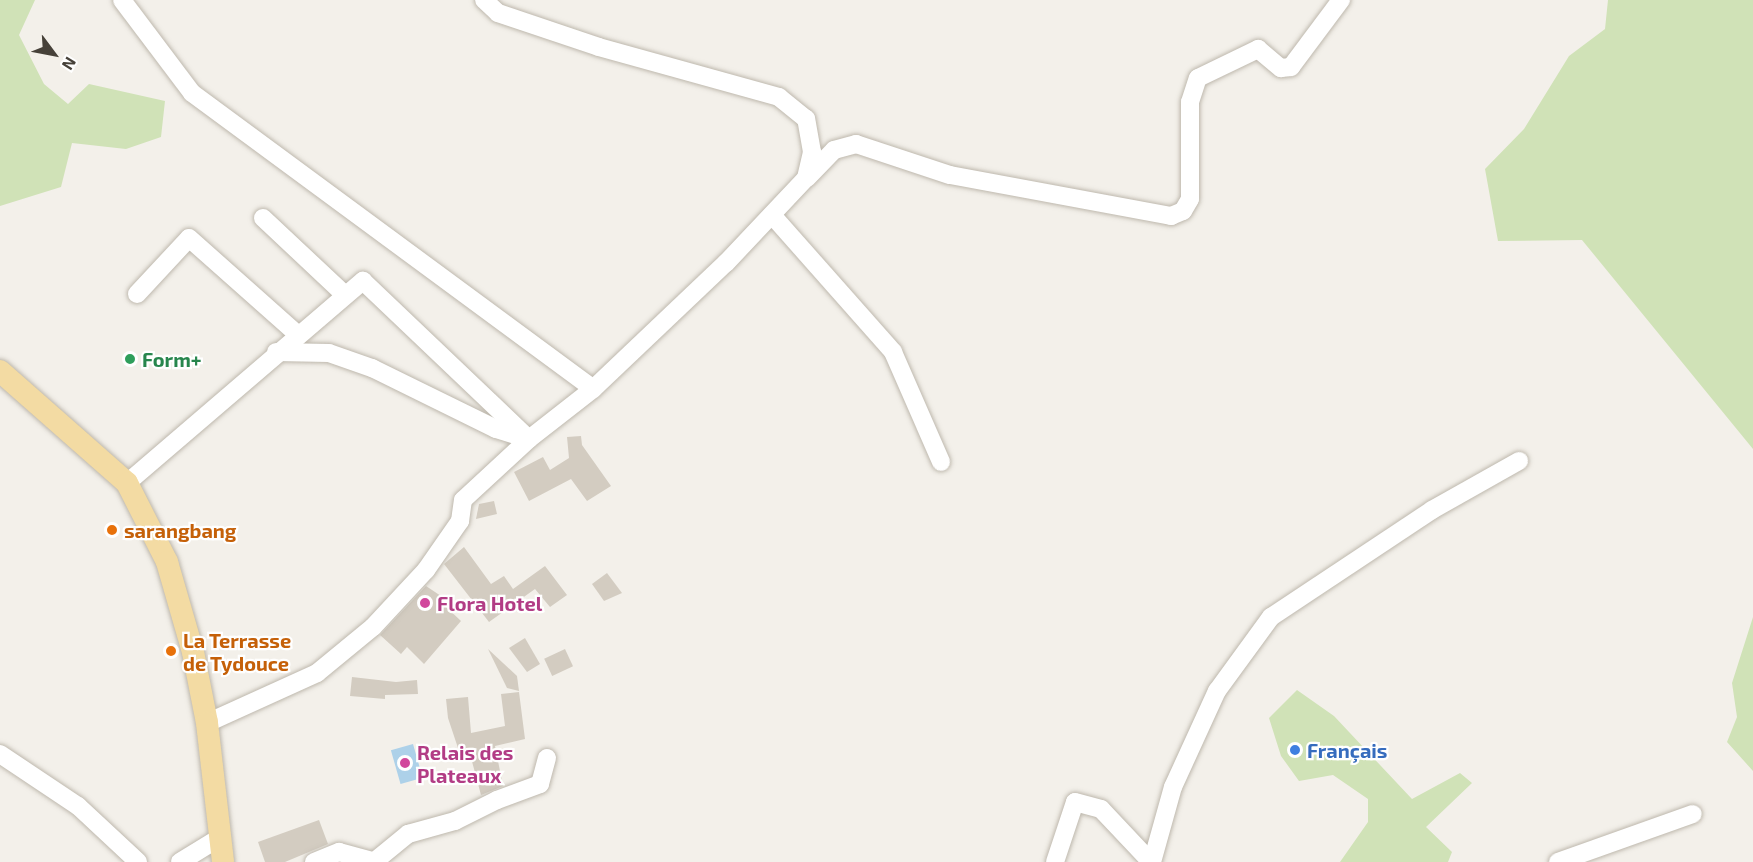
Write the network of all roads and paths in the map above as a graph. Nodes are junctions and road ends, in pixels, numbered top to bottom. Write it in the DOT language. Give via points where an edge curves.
graph roads {
  1 [pos="122,0"];
  2 [pos="484,0"];
  3 [pos="1341,0"];
  4 [pos="503,6"];
  5 [pos="806,178"];
  6 [pos="772,215"];
  7 [pos="263,218"];
  8 [pos="137,294"];
  9 [pos="345,296"];
  10 [pos="297,334"];
  11 [pos="276,352"];
  12 [pos="0,371"];
  13 [pos="593,389"];
  14 [pos="529,439"];
  15 [pos="1519,461"];
  16 [pos="941,462"];
  17 [pos="128,483"];
  18 [pos="207,723"];
  19 [pos="0,754"];
  20 [pos="547,759"];
  21 [pos="1693,814"];
  22 [pos="219,838"];
  23 [pos="375,861"];
  24 [pos="138,862"];
  25 [pos="180,862"];
  26 [pos="223,862"];
  27 [pos="314,862"];
  28 [pos="1055,862"];
  29 [pos="1152,862"];
  30 [pos="1558,862"];
  1 -- 13 [label="street" via="192,93"];
  2 -- 4 [label="street"];
  3 -- 5 [label="street" via="1292,67 1281,68 1258,49 1198,78 1190,102 1190,199 1183,212 1171,216 959,177 856,144 834,150"];
  4 -- 5 [label="street" via="599,47 779,98 806,119 812,152"];
  5 -- 6 [label="street"];
  6 -- 13 [label="street"];
  6 -- 16 [label="street" via="893,352"];
  7 -- 9 [label="street"];
  8 -- 10 [label="street" via="189,237"];
  9 -- 10 [label="street"];
  9 -- 14 [label="street" via="363,281"];
  10 -- 11 [label="street"];
  11 -- 14 [label="street" via="328,352 372,368 496,429"];
  11 -- 17 [label="street"];
  12 -- 17 [label="main road"];
  13 -- 14 [label="street"];
  14 -- 18 [label="street" via="463,500 460,521 426,570 373,627 317,673"];
  15 -- 29 [label="street" via="1432,510 1271,617 1217,691 1173,787"];
  17 -- 18 [label="main road" via="167,562 193,652"];
  18 -- 22 [label="main road"];
  19 -- 24 [label="street" via="78,806"];
  20 -- 23 [label="street" via="540,784 455,821 408,834"];
  21 -- 30 [label="street"];
  22 -- 25 [label="street"];
  22 -- 26 [label="main road"];
  23 -- 27 [label="street" via="339,852"];
  28 -- 29 [label="street" via="1075,802 1101,809"];
}
